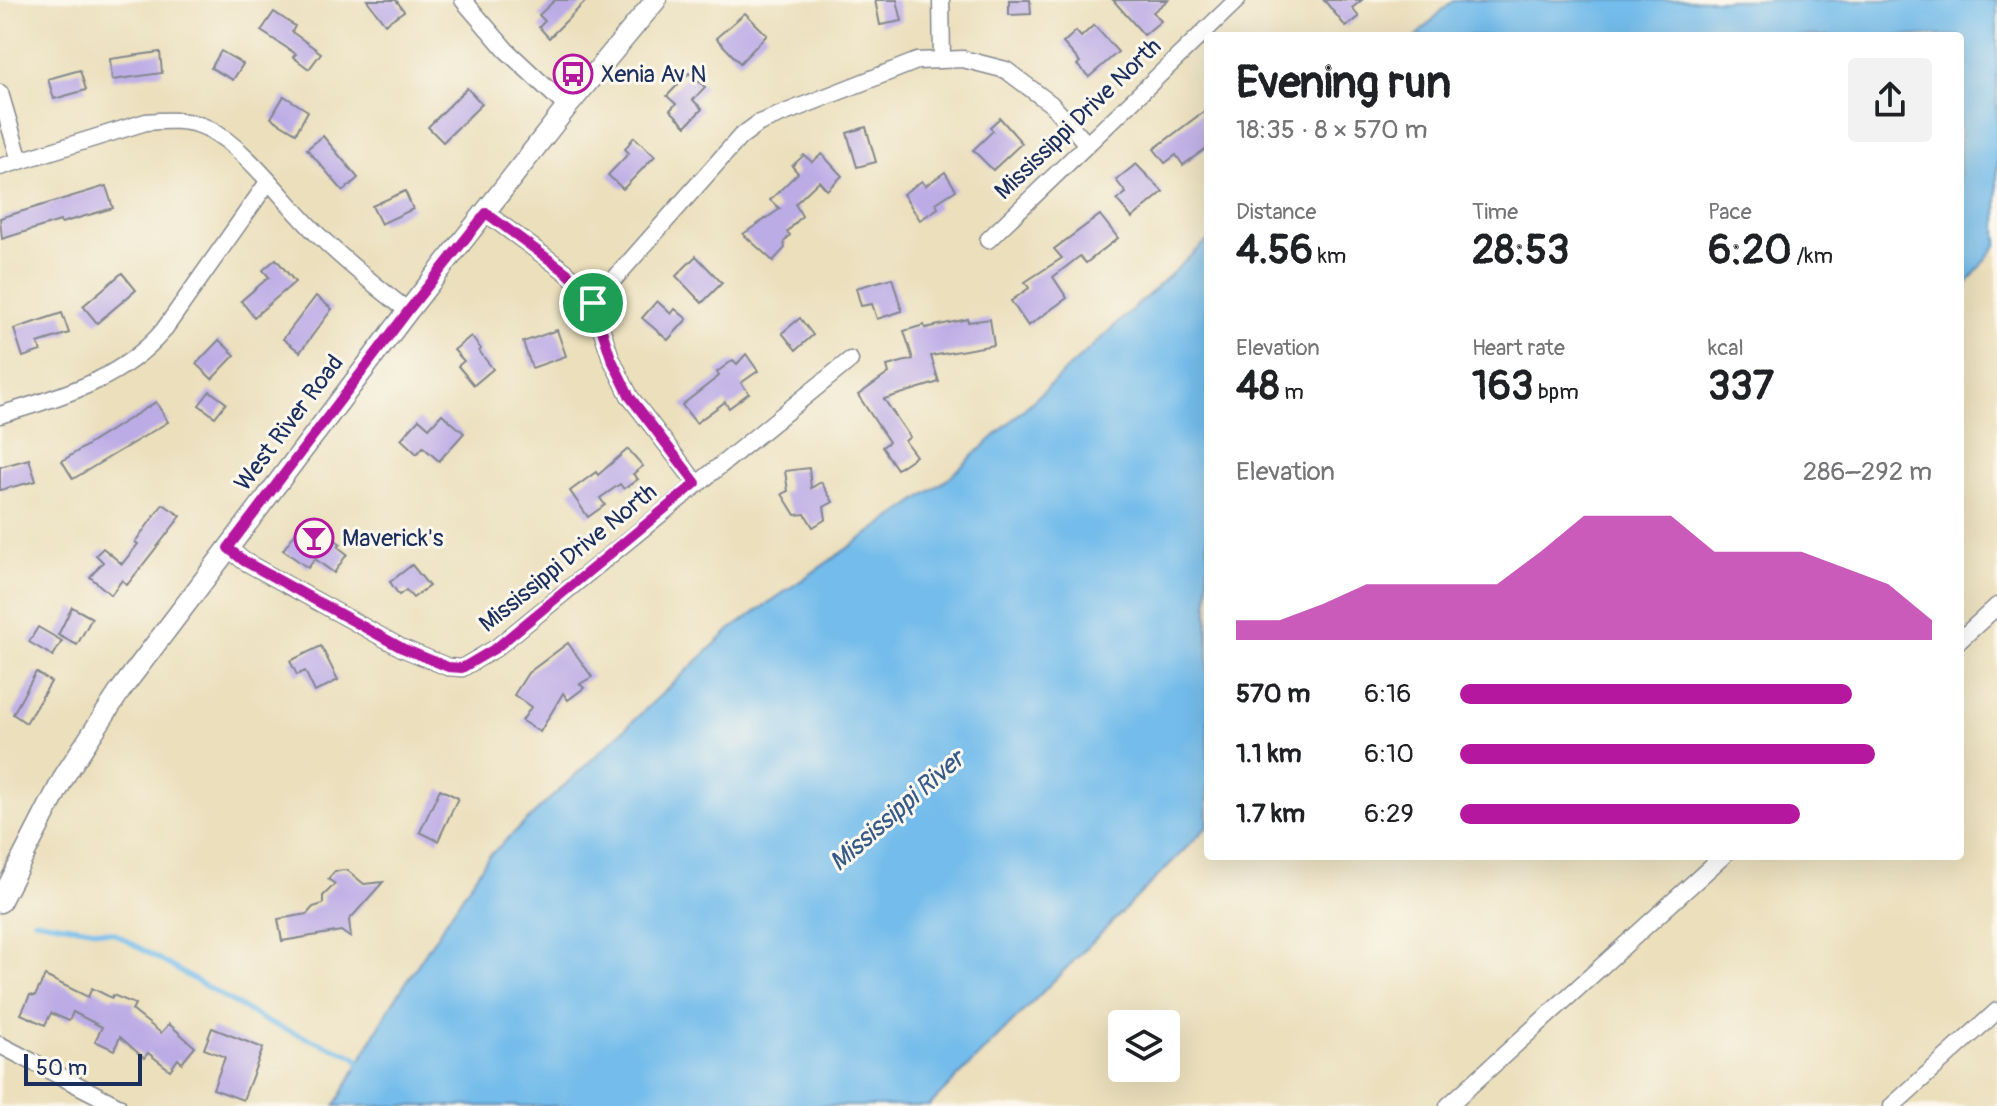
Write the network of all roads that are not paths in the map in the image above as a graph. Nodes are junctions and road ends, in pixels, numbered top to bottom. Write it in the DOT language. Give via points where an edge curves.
graph roads {
  1 [pos="463,0"];
  2 [pos="656,0"];
  3 [pos="941,0"];
  4 [pos="1237,0"];
  5 [pos="942,58"];
  6 [pos="0,93"];
  7 [pos="567,107"];
  8 [pos="1086,143"];
  9 [pos="20,161"];
  10 [pos="0,167"];
  11 [pos="268,182"];
  12 [pos="486,213"];
  13 [pos="988,240"];
  14 [pos="593,303"];
  15 [pos="408,311"];
  16 [pos="850,360"];
  17 [pos="0,415"];
  18 [pos="696,483"];
  19 [pos="228,548"];
  20 [pos="1994,614"];
  21 [pos="1964,637"];
  22 [pos="1719,860"];
  23 [pos="0,902"];
  24 [pos="1997,1011"];
  25 [pos="0,1045"];
  26 [pos="118,1106"];
  27 [pos="1448,1106"];
  28 [pos="1892,1106"];
  1 -- 7 [label="street" via="506,50"];
  2 -- 7 [label="main road, West River Road"];
  3 -- 5 [label="street"];
  4 -- 8 [label="street, Mississippi Drive North"];
  5 -- 8 [label="street" via="1006,70 1051,104"];
  5 -- 14 [label="street" via="896,68 759,123 740,137"];
  6 -- 9 [label="street"];
  7 -- 12 [label="main road, West River Road"];
  8 -- 13 [label="street, Mississippi Drive North"];
  9 -- 10 [label="street"];
  9 -- 11 [label="street" via="146,122 191,122 230,144"];
  11 -- 15 [label="street" via="319,236"];
  11 -- 17 [label="street" via="146,350 84,388"];
  12 -- 14 [label="street" via="566,272"];
  12 -- 15 [label="main road, West River Road"];
  14 -- 18 [label="street" via="630,397"];
  15 -- 19 [label="main road, West River Road"];
  16 -- 18 [label="street, Mississippi Drive North"];
  18 -- 19 [label="street, Mississippi Drive North" via="496,648 462,668 402,648"];
  19 -- 23 [label="main road, West River Road" via="82,746"];
  20 -- 21 [label="street"];
  22 -- 27 [label="street"];
  24 -- 28 [label="street"];
  25 -- 26 [label="street"];
}
